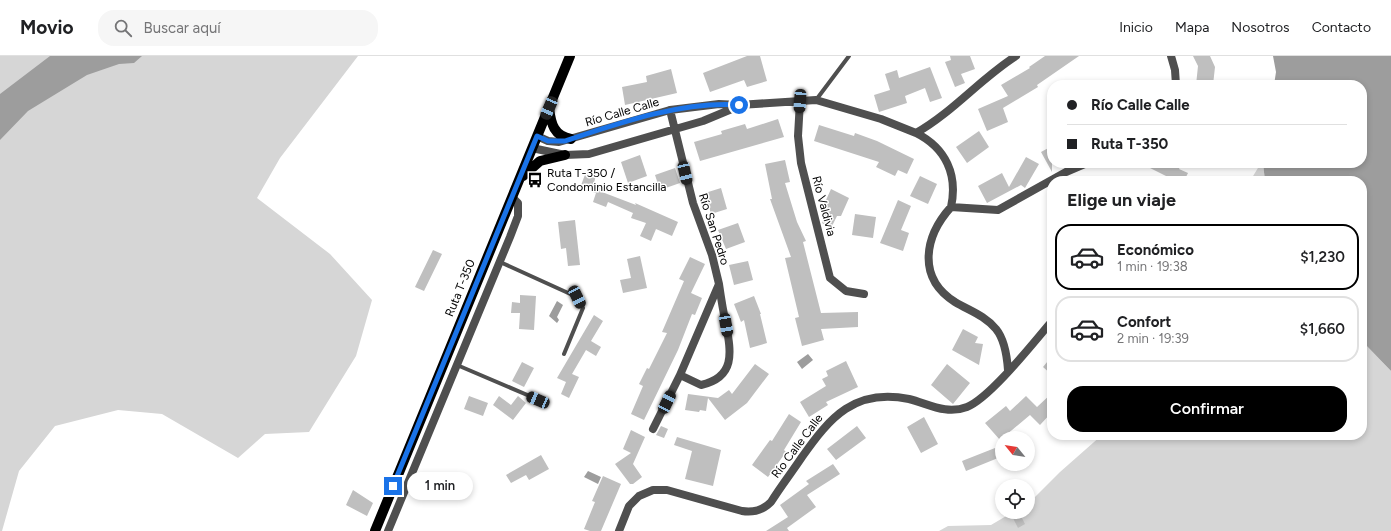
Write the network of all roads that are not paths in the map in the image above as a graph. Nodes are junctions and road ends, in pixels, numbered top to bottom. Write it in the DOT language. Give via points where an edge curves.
graph roads {
  1 [pos="570,56"];
  2 [pos="849,56"];
  3 [pos="1016,56"];
  4 [pos="1171,56"];
  5 [pos="1176,80"];
  6 [pos="816,100"];
  7 [pos="800,101"];
  8 [pos="739,105"];
  9 [pos="549,108"];
  10 [pos="670,110"];
  11 [pos="675,128"];
  12 [pos="916,133"];
  13 [pos="537,136"];
  14 [pos="571,139"];
  15 [pos="532,148"];
  16 [pos="565,156"];
  17 [pos="1075,168"];
  18 [pos="1059,176"];
  19 [pos="519,180"];
  20 [pos="1047,183"];
  21 [pos="512,196"];
  22 [pos="951,207"];
  23 [pos="499,262"];
  24 [pos="719,284"];
  25 [pos="864,294"];
  26 [pos="1047,327"];
  27 [pos="564,354"];
  28 [pos="456,365"];
  29 [pos="1008,370"];
  30 [pos="680,375"];
  31 [pos="538,400"];
  32 [pos="654,428"];
  33 [pos="375,531"];
  34 [pos="388,531"];
  35 [pos="618,531"];
  1 -- 9 [label="main road, Ruta T-350"];
  2 -- 6 [label="lane"];
  3 -- 12 [label="street" via="994,70 936,122"];
  4 -- 5 [label="street"];
  6 -- 7 [label="street, Río Calle Calle"];
  6 -- 12 [label="street, Río Calle Calle" via="880,119"];
  7 -- 8 [label="street, Río Calle Calle"];
  7 -- 25 [label="street, Río Valdivia" via="798,136 801,163 830,278 846,291"];
  8 -- 10 [label="street, Río Calle Calle" via="719,104"];
  8 -- 11 [label="street, Río Calle Calle" via="702,121"];
  9 -- 13 [label="main road, Ruta T-350"];
  9 -- 14 [label="main road" via="556,132"];
  10 -- 11 [label="street, Río San Pedro"];
  10 -- 14 [label="street, Río Calle Calle"];
  11 -- 16 [label="street, Río Calle Calle" via="589,154"];
  11 -- 24 [label="street, Río San Pedro" via="692,203 712,255"];
  12 -- 22 [label="street, Río Calle Calle" via="932,142 948,163 953,180"];
  13 -- 14 [label="street, Río Calle Calle" via="553,142"];
  13 -- 15 [label="main road, Ruta T-350"];
  15 -- 16 [label="street, Río Calle Calle"];
  15 -- 19 [label="main road, Ruta T-350"];
  16 -- 19 [label="main road" via="540,161"];
  17 -- 18 [label="street"];
  19 -- 21 [label="main road, Ruta T-350"];
  20 -- 22 [label="street" via="998,210"];
  21 -- 23 [label="street" via="518,203 518,216"];
  21 -- 33 [label="main road, Ruta T-350"];
  22 -- 29 [label="street" via="939,222 931,240 928,261 930,272 938,286 949,297 982,316 997,330 1006,352"];
  23 -- 27 [label="lane" via="577,297 583,308"];
  23 -- 28 [label="street"];
  24 -- 30 [label="street, Río San Pedro"];
  24 -- 30 [label="street, Río San Pedro" via="731,352 728,365 716,379 701,385"];
  26 -- 29 [label="street, Río Calle Calle"];
  28 -- 31 [label="lane"];
  28 -- 34 [label="street"];
  29 -- 35 [label="street, Río Calle Calle" via="980,399 958,409 941,410 914,400 885,397 863,401 845,409 823,428 771,502 763,509 742,511 667,490 653,490 639,496 629,506"];
  30 -- 32 [label="street, Río San Pedro"];
}
